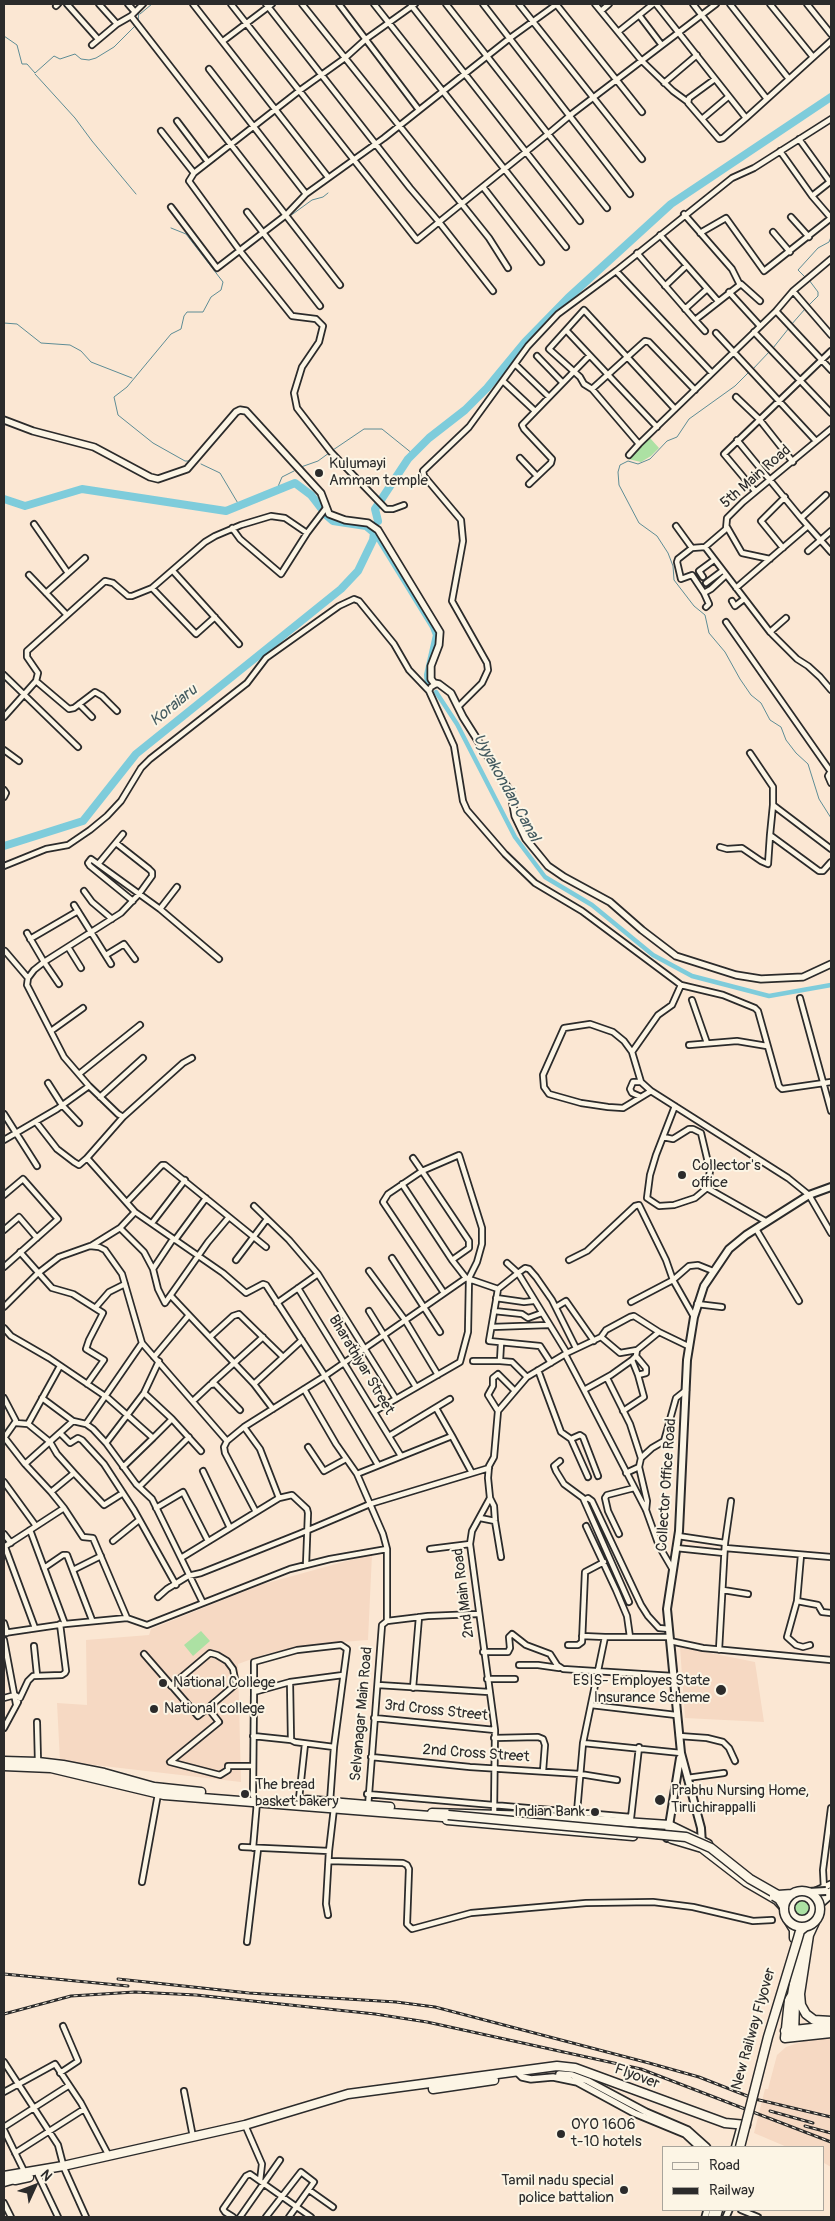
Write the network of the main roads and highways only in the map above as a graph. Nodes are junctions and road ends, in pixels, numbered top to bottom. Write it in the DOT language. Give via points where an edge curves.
graph roads {
  1 [pos="831,1187"];
  2 [pos="681,1753"];
  3 [pos="4,1761"];
  4 [pos="4,1766"];
  5 [pos="128,1782"];
  6 [pos="217,1796"];
  7 [pos="255,1799"];
  8 [pos="333,1804"];
  9 [pos="432,1814"];
  10 [pos="448,1816"];
  11 [pos="669,1825"];
  12 [pos="666,1837"];
  13 [pos="702,1844"];
  14 [pos="831,1892"];
  15 [pos="801,1895"];
  16 [pos="820,1905"];
  17 [pos="784,1907"];
  18 [pos="813,1916"];
  19 [pos="792,1918"];
  20 [pos="805,1927"];
  21 [pos="802,1937"];
  22 [pos="831,2021"];
  23 [pos="831,2026"];
  24 [pos="791,2033"];
  25 [pos="831,2033"];
  26 [pos="246,2126"];
  27 [pos="743,2127"];
  28 [pos="738,2146"];
  29 [pos="64,2167"];
  30 [pos="4,2176"];
  31 [pos="16,2177"];
  32 [pos="4,2182"];
  1 -- 2 [label="main road, Collector Office Road" via="809,1195 729,1249 704,1286 694,1317 688,1346 678,1536 667,1609"];
  2 -- 11 [label="main road"];
  2 -- 13 [label="main road, Collector Office Road" via="701,1828"];
  3 -- 5 [label="main road" via="88,1769"];
  4 -- 5 [label="main road" via="51,1768"];
  5 -- 6 [label="main road"];
  5 -- 6 [label="main road" via="158,1794"];
  6 -- 7 [label="main road"];
  7 -- 8 [label="main road"];
  7 -- 8 [label="main road" via="299,1799"];
  8 -- 9 [label="main road"];
  9 -- 10 [label="main road"];
  9 -- 11 [label="main road" via="494,1810"];
  9 -- 12 [label="main road" via="459,1822"];
  10 -- 12 [label="main road, bridge"];
  10 -- 15 [label="main road, bridge" via="686,1836 711,1848 742,1873 778,1895"];
  11 -- 12 [label="main road"];
  11 -- 13 [label="main road"];
  12 -- 13 [label="main road"];
  12 -- 17 [label="main road, bridge" via="687,1840 707,1849 777,1898"];
  13 -- 15 [label="main road" via="757,1881 786,1896"];
  13 -- 19 [label="main road" via="746,1882 777,1900"];
  14 -- 15 [label="main road, bridge"];
  14 -- 16 [label="main road, bridge" via="825,1895"];
  15 -- 16 [label="main road, bridge" via="813,1895"];
  15 -- 17 [label="main road, bridge" via="785,1902"];
  15 -- 18 [label="main road" via="813,1904"];
  15 -- 19 [label="main road" via="790,1903"];
  16 -- 18 [label="main road, bridge" via="818,1917"];
  17 -- 19 [label="main road, bridge"];
  18 -- 19 [label="main road" via="802,1920"];
  18 -- 20 [label="main road, bridge"];
  18 -- 21 [label="main road"];
  18 -- 22 [label="main road" via="800,2005 814,2020"];
  19 -- 20 [label="main road, bridge" via="796,1926"];
  19 -- 21 [label="main road" via="801,1928"];
  19 -- 27 [label="main road, New Railway Flyover, bridge" via="794,1938"];
  20 -- 27 [label="main road, New Railway Flyover, bridge" via="800,1931"];
  21 -- 24 [label="main road" via="789,2000"];
  23 -- 24 [label="main road"];
  24 -- 25 [label="main road"];
  26 -- 27 [label="main road, Flyover" via="348,2094 524,2074 556,2066 575,2068 724,2123"];
  26 -- 29 [label="main road"];
  26 -- 29 [label="main road"];
  27 -- 28 [label="main road, New Railway Flyover, bridge"];
  29 -- 31 [label="main road" via="38,2175"];
  29 -- 31 [label="main road"];
  30 -- 31 [label="main road"];
  31 -- 32 [label="main road"];
}
